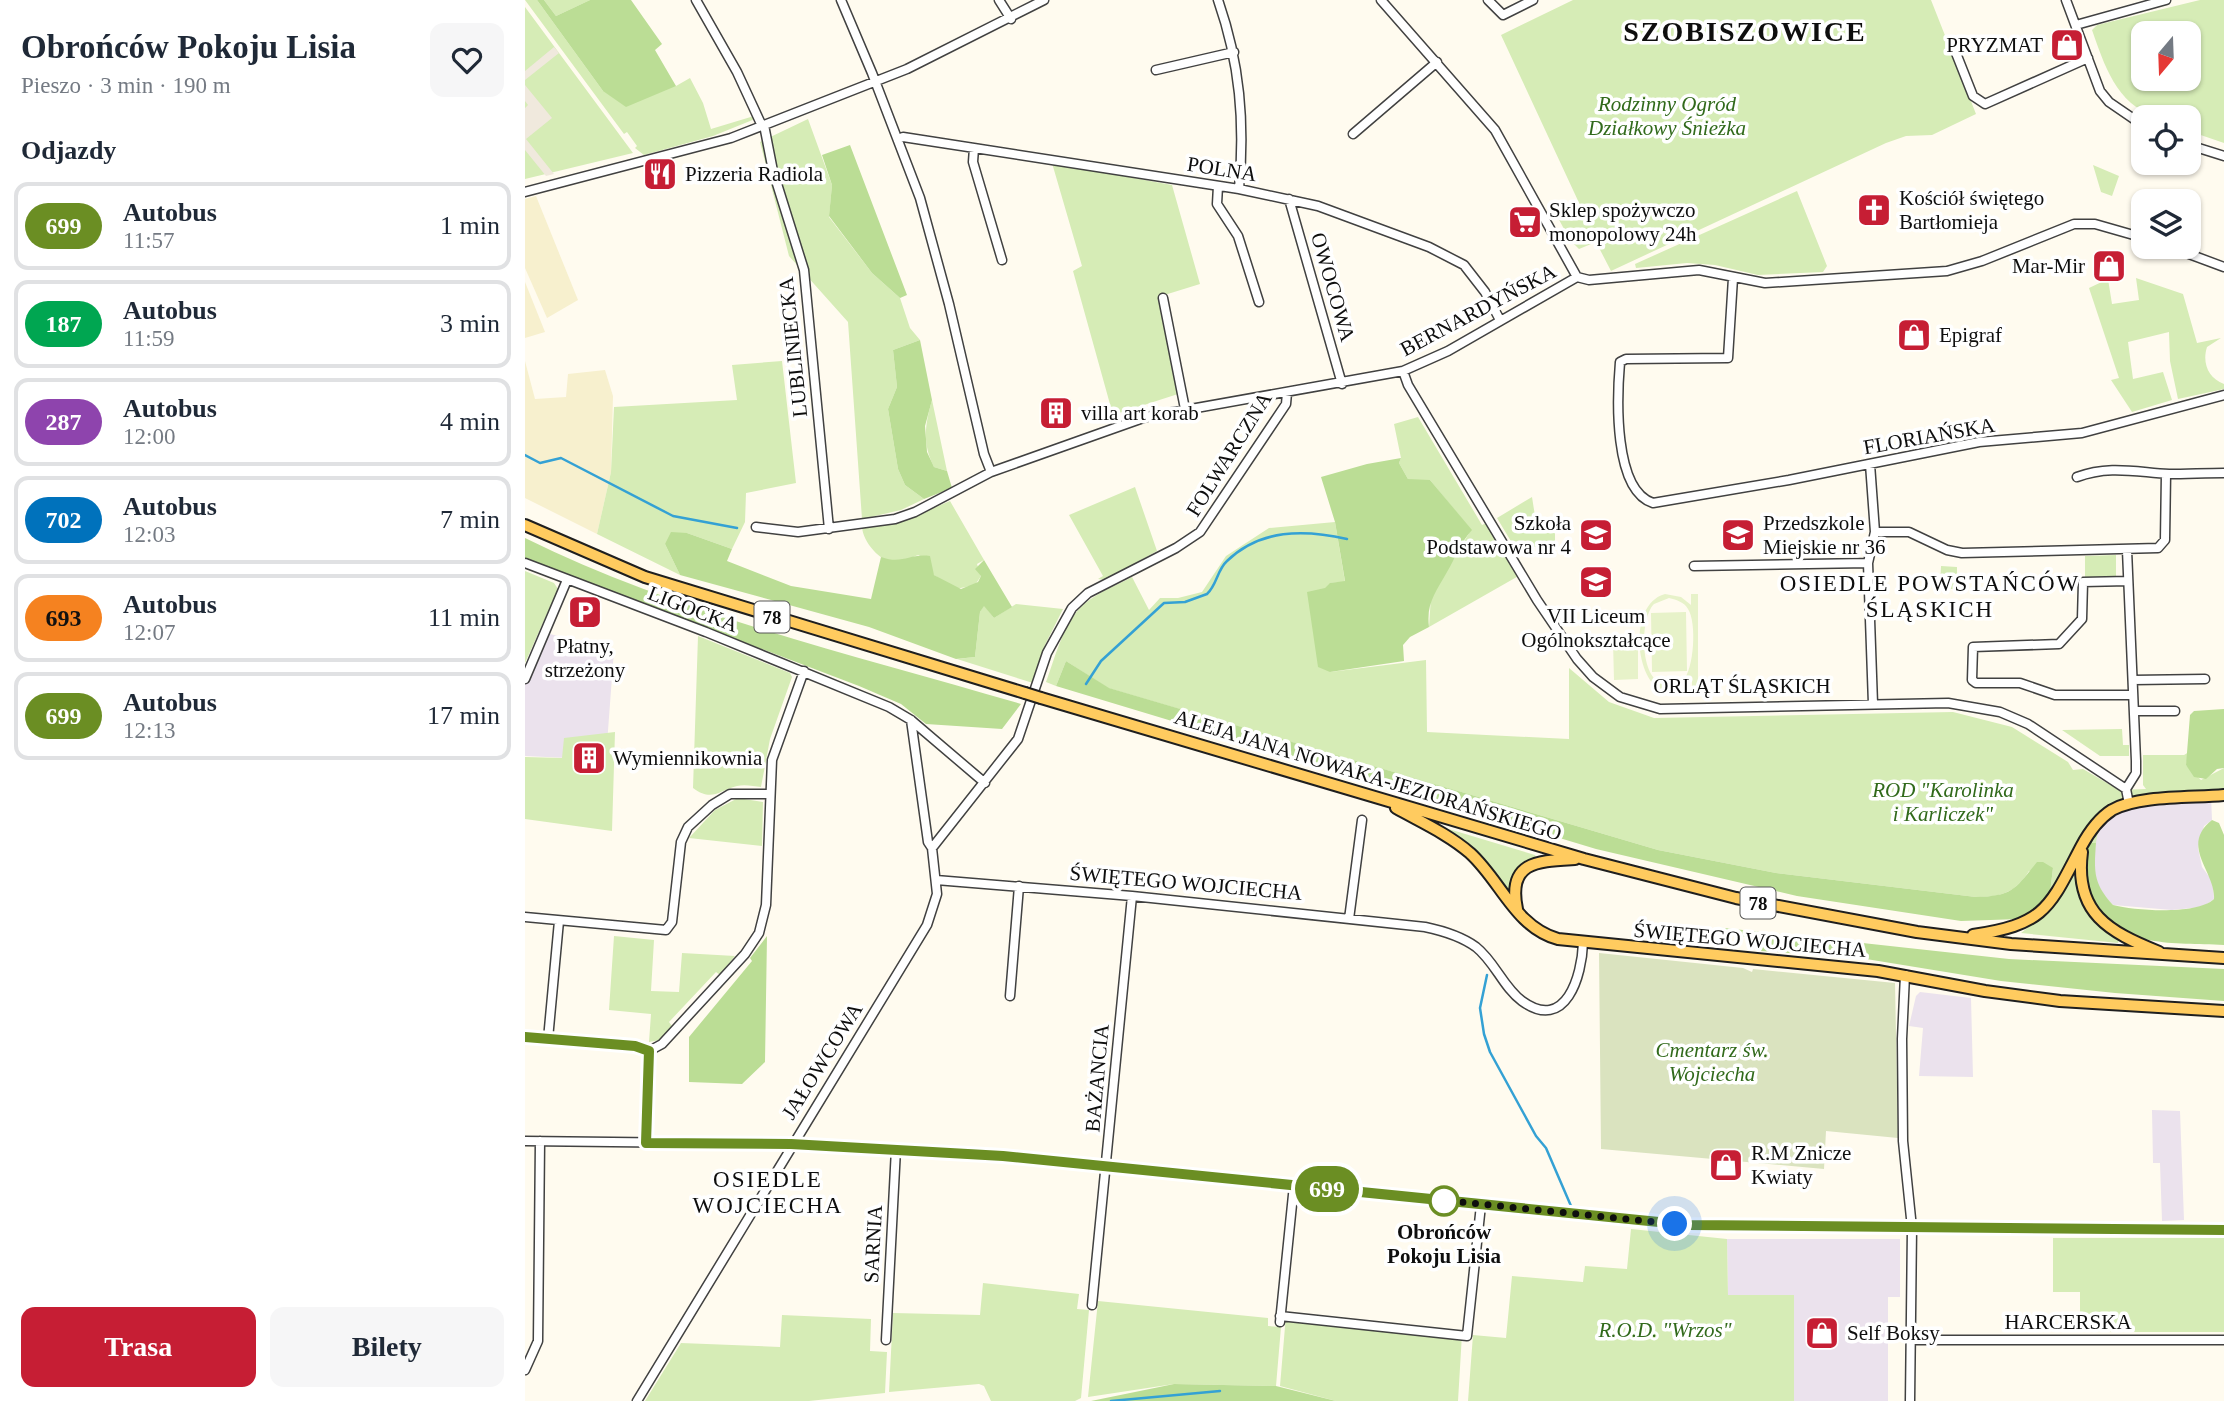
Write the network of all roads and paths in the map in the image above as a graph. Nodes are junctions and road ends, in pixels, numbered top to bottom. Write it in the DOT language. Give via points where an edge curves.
graph roads {
  1 [pos="696,0"];
  2 [pos="841,0"];
  3 [pos="999,0"];
  4 [pos="1044,0"];
  5 [pos="1218,0"];
  6 [pos="1381,0"];
  7 [pos="1488,0"];
  8 [pos="1533,0"];
  9 [pos="2066,0"];
  10 [pos="2166,0"];
  11 [pos="1010,19"];
  12 [pos="2076,25"];
  13 [pos="1954,48"];
  14 [pos="1234,52"];
  15 [pos="2088,58"];
  16 [pos="1437,62"];
  17 [pos="1156,70"];
  18 [pos="876,83"];
  19 [pos="2131,117"];
  20 [pos="763,126"];
  21 [pos="1353,134"];
  22 [pos="898,139"];
  23 [pos="974,148"];
  24 [pos="2201,149"];
  25 [pos="2224,156"];
  26 [pos="1218,186"];
  27 [pos="1239,189"];
  28 [pos="525,192"];
  29 [pos="1289,199"];
  30 [pos="2131,234"];
  31 [pos="2201,258"];
  32 [pos="1002,260"];
  33 [pos="2224,267"];
  34 [pos="1577,276"];
  35 [pos="1733,278"];
  36 [pos="1163,298"];
  37 [pos="1259,302"];
  38 [pos="1500,320"];
  39 [pos="1403,371"];
  40 [pos="1342,384"];
  41 [pos="1287,393"];
  42 [pos="2224,395"];
  43 [pos="1185,409"];
  44 [pos="1870,464"];
  45 [pos="991,472"];
  46 [pos="2224,473"];
  47 [pos="2166,474"];
  48 [pos="2077,477"];
  49 [pos="525,525"];
  50 [pos="756,527"];
  51 [pos="829,529"];
  52 [pos="1875,532"];
  53 [pos="2127,550"];
  54 [pos="525,563"];
  55 [pos="1868,564"];
  56 [pos="1694,566"];
  57 [pos="567,580"];
  58 [pos="2128,581"];
  59 [pos="804,671"];
  60 [pos="525,679"];
  61 [pos="2204,679"];
  62 [pos="2133,680"];
  63 [pos="2133,695"];
  64 [pos="1873,704"];
  65 [pos="2134,711"];
  66 [pos="2175,711"];
  67 [pos="911,720"];
  68 [pos="985,783"];
  69 [pos="2126,789"];
  70 [pos="770,794"];
  71 [pos="2224,795"];
  72 [pos="1378,798"];
  73 [pos="2129,804"];
  74 [pos="1362,820"];
  75 [pos="2084,842"];
  76 [pos="932,848"];
  77 [pos="1584,859"];
  78 [pos="936,880"];
  79 [pos="1019,887"];
  80 [pos="1132,896"];
  81 [pos="1517,911"];
  82 [pos="525,917"];
  83 [pos="1349,919"];
  84 [pos="559,921"];
  85 [pos="1956,937"];
  86 [pos="1583,943"];
  87 [pos="2171,956"];
  88 [pos="2224,958"];
  89 [pos="1905,975"];
  90 [pos="1010,996"];
  91 [pos="2224,1011"];
  92 [pos="525,1037"];
  93 [pos="548,1039"];
  94 [pos="649,1051"];
  95 [pos="525,1141"];
  96 [pos="540,1141"];
  97 [pos="646,1143"];
  98 [pos="791,1144"];
  99 [pos="896,1149"];
  100 [pos="1107,1167"];
  101 [pos="1294,1185"];
  102 [pos="1481,1205"];
  103 [pos="1912,1228"];
  104 [pos="2224,1230"];
  105 [pos="1092,1305"];
  106 [pos="886,1340"];
  107 [pos="1911,1340"];
  108 [pos="2224,1340"];
  109 [pos="525,1369"];
  110 [pos="636,1401"];
  111 [pos="1910,1401"];
  1 -- 20 [label="street, LUBLINIECKA"];
  2 -- 18 [label="street"];
  3 -- 11 [label="street"];
  4 -- 11 [label="street"];
  5 -- 14 [label="street"];
  6 -- 16 [label="street"];
  7 -- 8 [label="street" via="1503,15"];
  9 -- 12 [label="street"];
  10 -- 12 [label="street"];
  11 -- 18 [label="street"];
  12 -- 15 [label="street"];
  13 -- 15 [label="street" via="1973,96 1985,104"];
  14 -- 17 [label="street"];
  14 -- 27 [label="street" via="1242,116"];
  15 -- 19 [label="street" via="2100,91"];
  16 -- 21 [label="street"];
  16 -- 34 [label="street" via="1495,130"];
  18 -- 20 [label="street"];
  18 -- 22 [label="street"];
  20 -- 28 [label="street" via="685,152"];
  20 -- 51 [label="street, LUBLINIECKA" via="804,270"];
  22 -- 23 [label="street, POLNA"];
  22 -- 45 [label="street" via="935,248"];
  23 -- 26 [label="street, POLNA"];
  23 -- 32 [label="street" via="973,162"];
  24 -- 25 [label="street"];
  26 -- 27 [label="street, POLNA"];
  26 -- 37 [label="street" via="1217,204 1238,236"];
  27 -- 29 [label="street, POLNA"];
  29 -- 38 [label="street, POLNA" via="1364,222 1452,258 1473,274"];
  29 -- 40 [label="street, OWOCOWA"];
  30 -- 35 [label="street, BERNARDYŃSKA" via="2095,224 2074,224 1947,271 1765,283"];
  31 -- 33 [label="street"];
  34 -- 35 [label="street, BERNARDYŃSKA" via="1589,280 1699,270"];
  34 -- 38 [label="street, BERNARDYŃSKA"];
  35 -- 44 [label="street, FLORIAŃSKA" via="1728,358 1621,362 1619,447 1639,496 1653,503 1673,501"];
  36 -- 43 [label="street"];
  38 -- 39 [label="street, BERNARDYŃSKA"];
  39 -- 40 [label="street, BERNARDYŃSKA"];
  39 -- 64 [label="street, ORLĄT ŚLĄSKICH" via="1537,600 1577,659 1603,685 1620,696 1660,709"];
  40 -- 41 [label="street, BERNARDYŃSKA"];
  41 -- 43 [label="street, BERNARDYŃSKA"];
  41 -- 68 [label="street, FOLWARCZNA" via="1286,404 1200,532 1088,593 1072,608 1047,653 1018,739"];
  42 -- 44 [label="street, FLORIAŃSKA" via="2097,430 1979,442"];
  43 -- 45 [label="street, BERNARDYŃSKA" via="1146,417"];
  44 -- 52 [label="street"];
  45 -- 51 [label="street, BERNARDYŃSKA" via="915,512"];
  46 -- 47 [label="street"];
  47 -- 48 [label="street" via="2116,468"];
  47 -- 53 [label="street" via="2165,540 2158,548"];
  49 -- 72 [label="main road, ALEJA JANA NOWAKA-JEZIORAŃSKIEGO / 78, bridge" via="645,577"];
  50 -- 51 [label="street, BERNARDYŃSKA" via="798,532"];
  52 -- 53 [label="street" via="1909,532 1962,553"];
  52 -- 55 [label="street"];
  53 -- 58 [label="street"];
  54 -- 57 [label="street, LIGOCKA"];
  55 -- 56 [label="street"];
  55 -- 64 [label="street"];
  57 -- 59 [label="street, LIGOCKA"];
  57 -- 60 [label="street"];
  58 -- 62 [label="street"];
  58 -- 63 [label="street" via="2083,582 2082,619 2059,644 1973,647 1972,680 2020,683 2055,695"];
  59 -- 67 [label="street, LIGOCKA"];
  59 -- 70 [label="street" via="774,748"];
  61 -- 62 [label="street"];
  62 -- 63 [label="street"];
  63 -- 65 [label="street"];
  64 -- 69 [label="street, ORLĄT ŚLĄSKICH" via="1948,703 2000,712 2028,724"];
  65 -- 66 [label="street"];
  65 -- 69 [label="street" via="2136,773"];
  67 -- 68 [label="street, LIGOCKA"];
  67 -- 76 [label="street"];
  68 -- 76 [label="street, FOLWARCZNA"];
  69 -- 73 [label="street"];
  70 -- 84 [label="street" via="730,794 688,827 681,842 672,922 666,930"];
  70 -- 94 [label="street" via="766,905 757,939 662,1044"];
  71 -- 73 [label="main road"];
  72 -- 77 [label="main road, ALEJA JANA NOWAKA-JEZIORAŃSKIEGO / 78"];
  72 -- 81 [label="main road" via="1471,854"];
  73 -- 75 [label="main road" via="2097,822"];
  74 -- 83 [label="street"];
  75 -- 85 [label="main road" via="2057,894 2038,915 2010,929"];
  75 -- 87 [label="main road" via="2080,871 2090,908 2111,930"];
  76 -- 78 [label="street"];
  77 -- 81 [label="main road" via="1531,864 1515,882"];
  77 -- 85 [label="main road, ALEJA JANA NOWAKA-JEZIORAŃSKIEGO / 78" via="1793,910"];
  78 -- 79 [label="street, ŚWIĘTEGO WOJCIECHA"];
  78 -- 98 [label="street, JAŁOWCOWA" via="937,894 927,925"];
  79 -- 80 [label="street, ŚWIĘTEGO WOJCIECHA"];
  79 -- 90 [label="street"];
  80 -- 83 [label="street, ŚWIĘTEGO WOJCIECHA"];
  80 -- 100 [label="street, BAŻANCIA"];
  81 -- 86 [label="main road" via="1538,932"];
  82 -- 84 [label="street"];
  83 -- 86 [label="street, ŚWIĘTEGO WOJCIECHA" via="1426,927 1458,936 1484,954 1514,994 1534,1007 1556,1006 1573,993"];
  84 -- 93 [label="street"];
  85 -- 87 [label="main road, ALEJA JANA NOWAKA-JEZIORAŃSKIEGO / 78"];
  86 -- 89 [label="main road, ŚWIĘTEGO WOJCIECHA"];
  87 -- 88 [label="main road, ALEJA JANA NOWAKA-JEZIORAŃSKIEGO / 78"];
  89 -- 91 [label="main road, ŚWIĘTEGO WOJCIECHA" via="2060,1001"];
  89 -- 103 [label="street" via="1903,1141"];
  92 -- 93 [label="street"];
  93 -- 94 [label="street"];
  94 -- 97 [label="street"];
  95 -- 96 [label="street"];
  96 -- 97 [label="street"];
  96 -- 109 [label="street" via="538,1341"];
  97 -- 98 [label="street"];
  98 -- 99 [label="street"];
  98 -- 110 [label="street, JAŁOWCOWA"];
  99 -- 100 [label="street"];
  99 -- 106 [label="street, SARNIA"];
  100 -- 101 [label="street"];
  100 -- 105 [label="street, BAŻANCIA"];
  101 -- 102 [label="street"];
  101 -- 102 [label="street" via="1280,1319 1467,1336"];
  102 -- 103 [label="street" via="1689,1225"];
  103 -- 104 [label="street"];
  103 -- 107 [label="street"];
  107 -- 108 [label="street, HARCERSKA"];
  107 -- 111 [label="street"];
}
